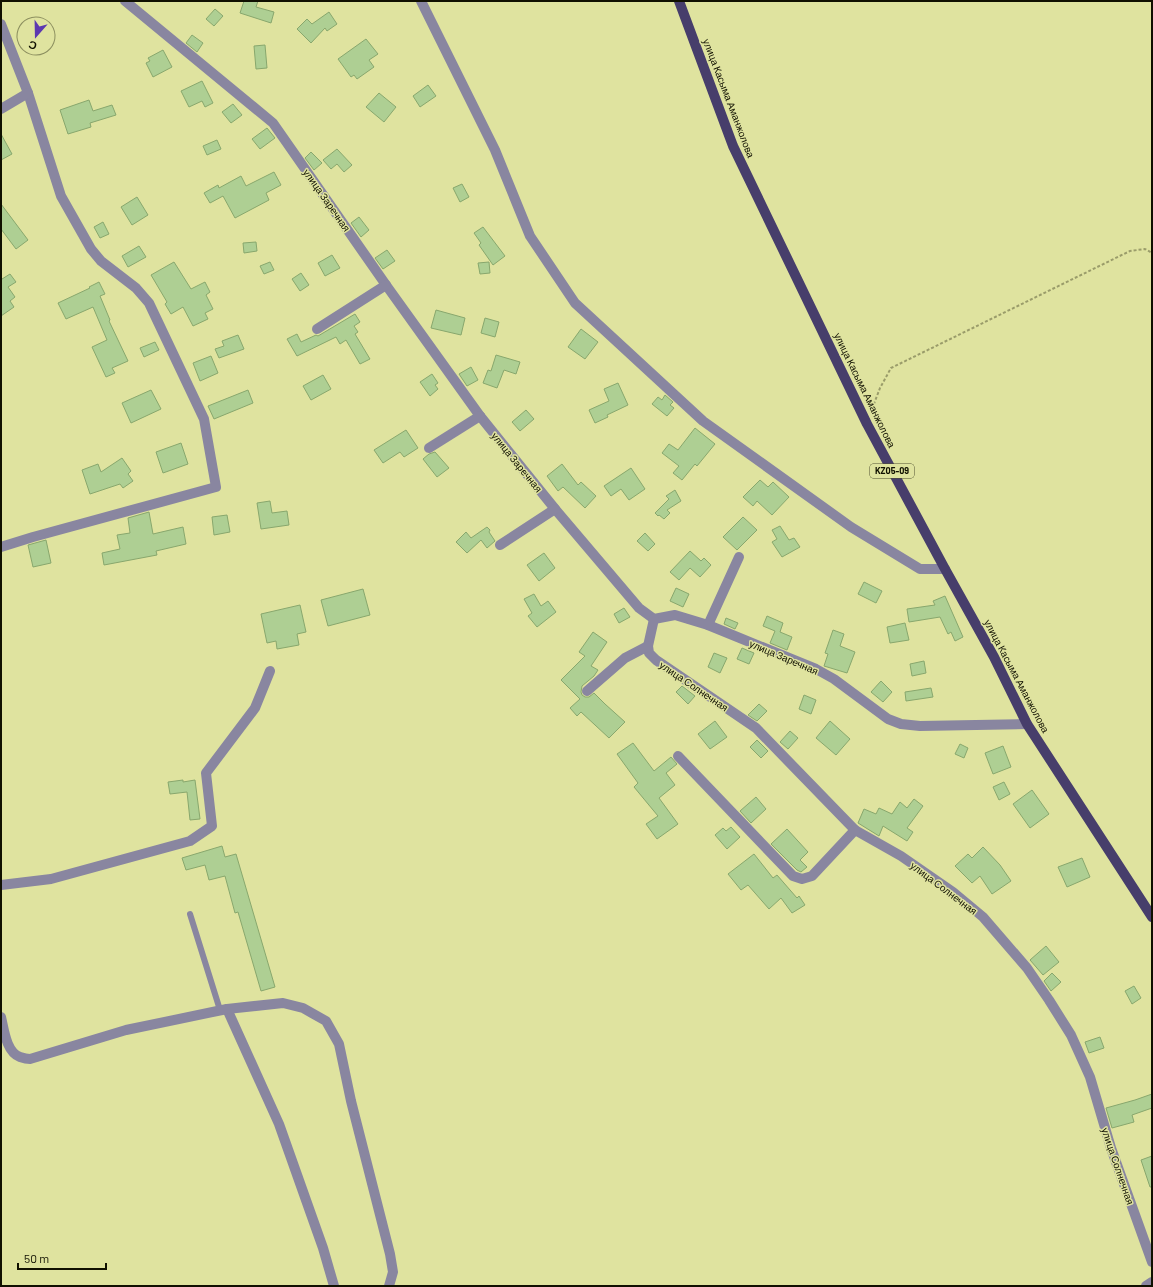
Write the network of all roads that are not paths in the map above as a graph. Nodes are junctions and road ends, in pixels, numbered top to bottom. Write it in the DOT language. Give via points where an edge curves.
graph roads {
  1 [pos="125,1"];
  2 [pos="421,1"];
  3 [pos="679,1"];
  4 [pos="1,24"];
  5 [pos="28,92"];
  6 [pos="1,109"];
  7 [pos="386,285"];
  8 [pos="317,328"];
  9 [pos="480,416"];
  10 [pos="429,448"];
  11 [pos="555,509"];
  12 [pos="500,545"];
  13 [pos="1,547"];
  14 [pos="739,557"];
  15 [pos="945,569"];
  16 [pos="654,619"];
  17 [pos="708,625"];
  18 [pos="648,646"];
  19 [pos="270,671"];
  20 [pos="587,691"];
  21 [pos="1027,724"];
  22 [pos="678,756"];
  23 [pos="855,830"];
  24 [pos="1,885"];
  25 [pos="190,914"];
  26 [pos="1152,916"];
  27 [pos="223,1010"];
  28 [pos="1,1016"];
  29 [pos="1152,1262"];
  30 [pos="1152,1282"];
  31 [pos="334,1286"];
  32 [pos="389,1286"];
  33 [pos="1146,1286"];
  1 -- 7 [label="street, улица Заречная" via="273,123"];
  2 -- 15 [label="street" via="495,150 530,236 575,303 703,421 851,527 920,569"];
  3 -- 15 [label="main road, улица Касыма Аманжолова / KZ05-09" via="733,146 867,424"];
  4 -- 5 [label="street"];
  5 -- 6 [label="street"];
  5 -- 13 [label="street" via="61,196 91,249 101,261 136,288 149,302 204,419 216,487"];
  7 -- 8 [label="street"];
  7 -- 9 [label="street, улица Заречная"];
  9 -- 10 [label="street"];
  9 -- 11 [label="street, улица Заречная"];
  11 -- 12 [label="street"];
  11 -- 16 [label="street, улица Заречная" via="639,608"];
  14 -- 17 [label="street"];
  15 -- 21 [label="main road, улица Касыма Аманжолова / KZ05-09" via="994,657"];
  16 -- 17 [label="street, улица Заречная" via="675,615"];
  16 -- 18 [label="street"];
  17 -- 21 [label="street, улица Заречная" via="816,669 834,679 888,719 901,724"];
  18 -- 20 [label="street" via="625,658"];
  18 -- 23 [label="street, улица Солнечная" via="649,653 656,660 756,728"];
  19 -- 24 [label="street" via="255,708 206,773 212,826 190,841 51,879"];
  21 -- 26 [label="main road, улица Касыма Аманжолова / KZ05-09"];
  22 -- 23 [label="street" via="794,876 802,879 812,876"];
  23 -- 29 [label="street, улица Солнечная" via="901,856 953,892 983,917 1050,1000 1071,1034 1090,1077 1111,1148"];
  25 -- 27 [label="lane"];
  27 -- 28 [label="street" via="126,1030 30,1059 18,1057 12,1050"];
  27 -- 31 [label="street" via="279,1124"];
  27 -- 32 [label="street" via="283,1002 303,1008 326,1021 339,1044 390,1254 393,1272"];
  30 -- 33 [label="street"];
}
